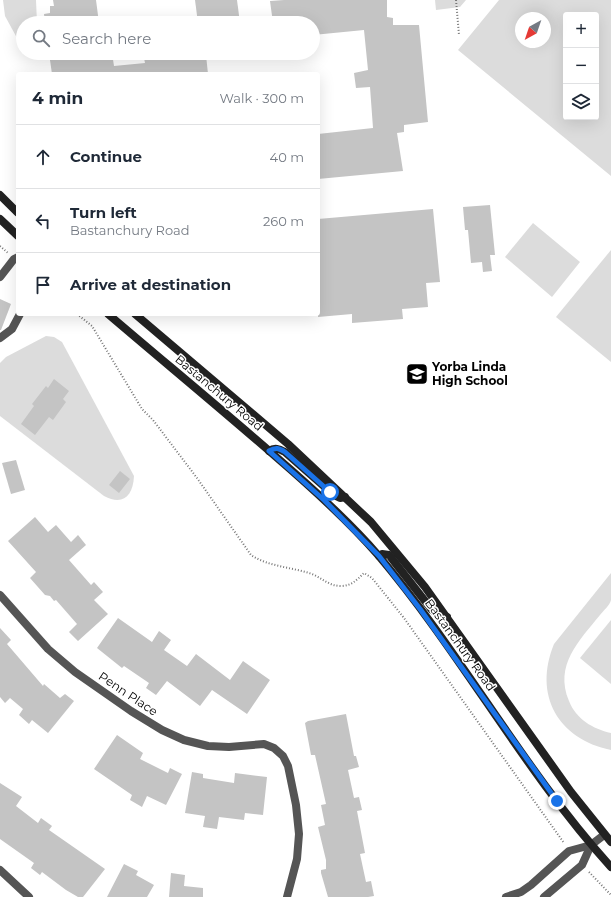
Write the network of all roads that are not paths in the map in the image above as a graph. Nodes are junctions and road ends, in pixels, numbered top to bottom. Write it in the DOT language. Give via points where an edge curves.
graph roads {
  1 [pos="0,195"];
  2 [pos="16,211"];
  3 [pos="0,219"];
  4 [pos="16,234"];
  5 [pos="16,258"];
  6 [pos="0,277"];
  7 [pos="19,316"];
  8 [pos="110,316"];
  9 [pos="137,316"];
  10 [pos="0,338"];
  11 [pos="269,451"];
  12 [pos="345,497"];
  13 [pos="379,556"];
  14 [pos="0,594"];
  15 [pos="447,617"];
  16 [pos="604,835"];
  17 [pos="611,842"];
  18 [pos="591,845"];
  19 [pos="611,867"];
  20 [pos="0,870"];
  21 [pos="28,897"];
  22 [pos="287,897"];
  23 [pos="506,897"];
  24 [pos="544,897"];
  1 -- 2 [label="main road"];
  3 -- 4 [label="main road"];
  5 -- 6 [label="street"];
  7 -- 10 [label="street" via="12,329"];
  8 -- 11 [label="main road, Bastanchury Road"];
  9 -- 12 [label="main road, Bastanchury Road" via="288,444"];
  11 -- 12 [label="main road" via="279,448 334,495"];
  11 -- 13 [label="main road, Bastanchury Road" via="324,500"];
  12 -- 15 [label="main road, Bastanchury Road" via="393,546"];
  13 -- 15 [label="main road" via="389,555 432,610"];
  13 -- 18 [label="main road, Bastanchury Road"];
  14 -- 22 [label="street, Penn Place" via="48,649 75,672 131,712 162,730 184,740 208,746 264,744 274,748 282,756 288,766 299,834 297,859"];
  15 -- 16 [label="main road, Bastanchury Road"];
  16 -- 17 [label="main road, Bastanchury Road"];
  16 -- 18 [label="street"];
  18 -- 19 [label="main road, Bastanchury Road"];
  18 -- 23 [label="street" via="569,851 531,885"];
  18 -- 24 [label="street" via="582,865"];
  20 -- 21 [label="street"];
}
